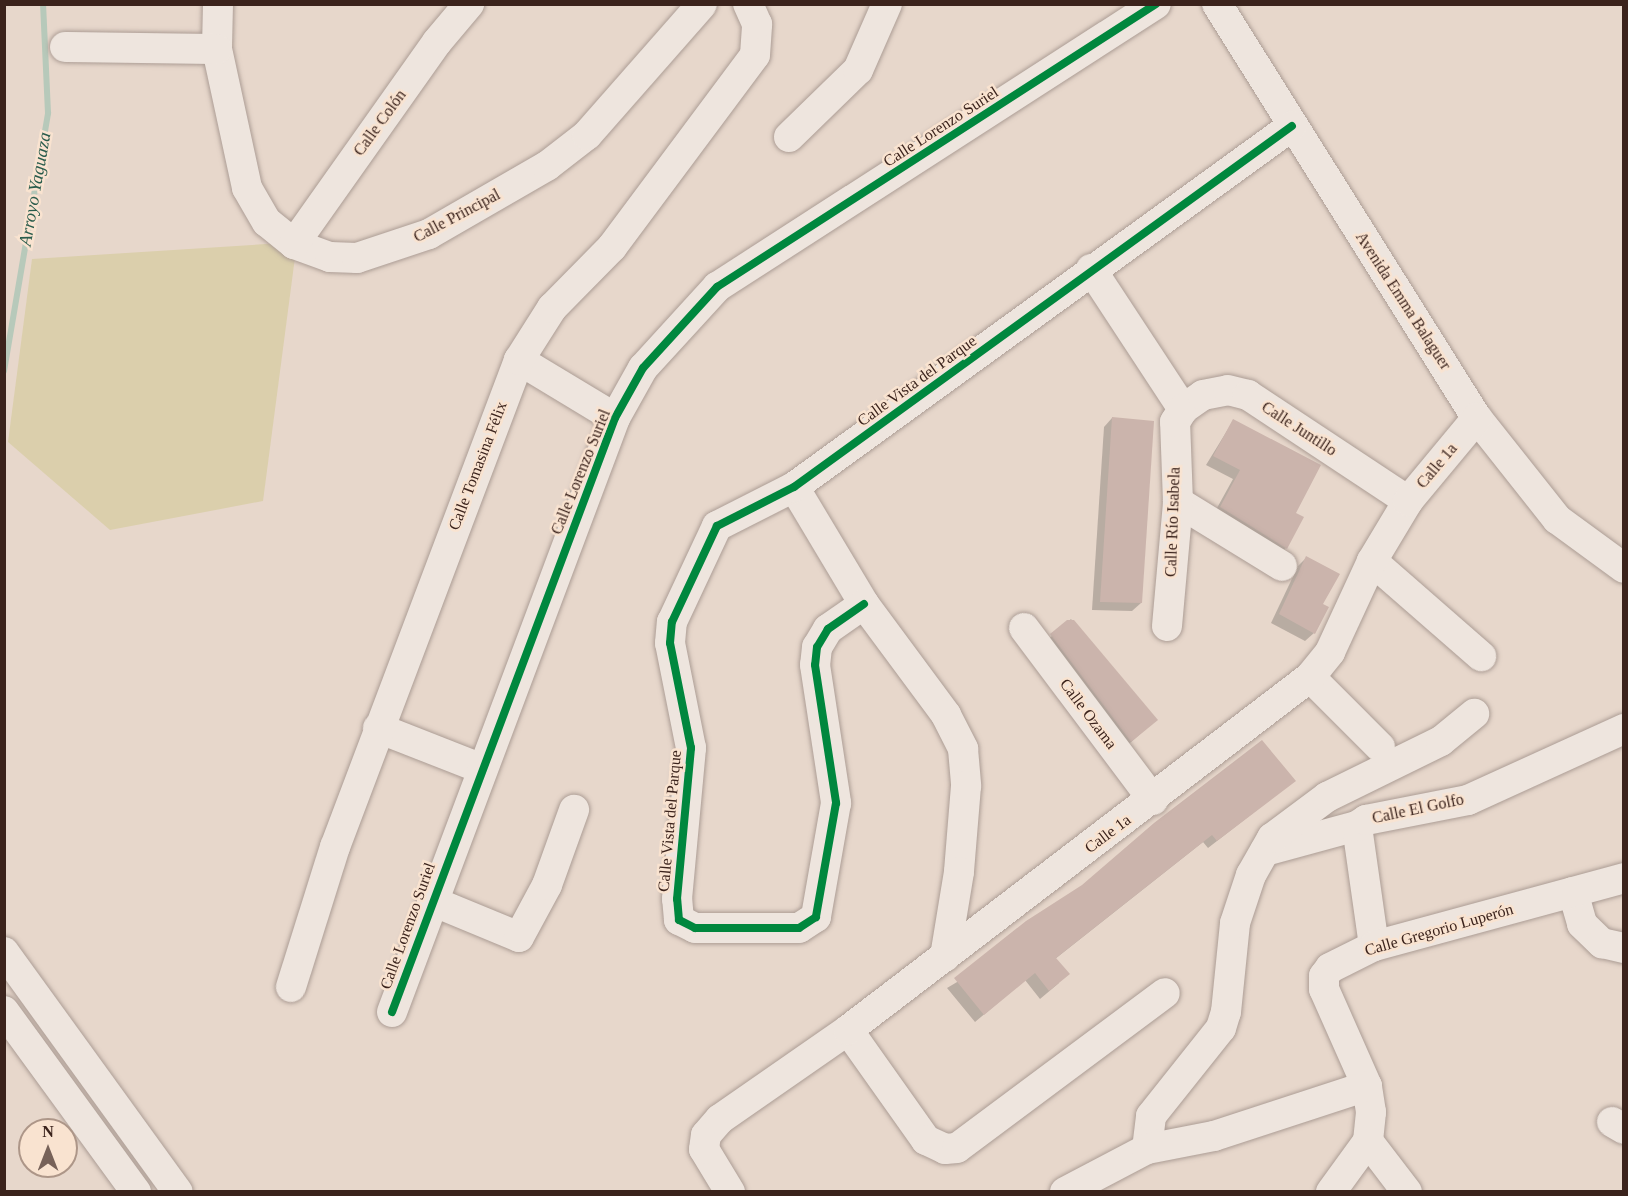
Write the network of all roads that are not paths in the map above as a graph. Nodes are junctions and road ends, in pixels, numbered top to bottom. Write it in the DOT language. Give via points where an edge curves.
graph roads {
  1 [pos="218,4"];
  2 [pos="469,4"];
  3 [pos="702,4"];
  4 [pos="748,4"];
  5 [pos="887,4"];
  6 [pos="1156,4"];
  7 [pos="1217,4"];
  8 [pos="65,46"];
  9 [pos="217,49"];
  10 [pos="1292,126"];
  11 [pos="789,137"];
  12 [pos="294,244"];
  13 [pos="1091,269"];
  14 [pos="519,360"];
  15 [pos="1183,409"];
  16 [pos="615,418"];
  17 [pos="1478,418"];
  18 [pos="794,487"];
  19 [pos="1408,501"];
  20 [pos="1178,502"];
  21 [pos="1372,561"];
  22 [pos="1282,566"];
  23 [pos="1623,568"];
  24 [pos="864,604"];
  25 [pos="1167,626"];
  26 [pos="1024,628"];
  27 [pos="1481,656"];
  28 [pos="1310,677"];
  29 [pos="1474,714"];
  30 [pos="378,728"];
  31 [pos="1623,729"];
  32 [pos="1380,747"];
  33 [pos="480,768"];
  34 [pos="1153,800"];
  35 [pos="573,810"];
  36 [pos="1356,826"];
  37 [pos="1262,852"];
  38 [pos="1623,878"];
  39 [pos="1573,892"];
  40 [pos="432,901"];
  41 [pos="1374,946"];
  42 [pos="1623,948"];
  43 [pos="6,954"];
  44 [pos="945,957"];
  45 [pos="291,987"];
  46 [pos="1165,993"];
  47 [pos="4,1011"];
  48 [pos="392,1012"];
  49 [pos="848,1030"];
  50 [pos="87,1066"];
  51 [pos="57,1084"];
  52 [pos="1367,1086"];
  53 [pos="1368,1141"];
  54 [pos="1147,1149"];
  55 [pos="135,1191"];
  56 [pos="178,1191"];
  57 [pos="730,1191"];
  58 [pos="1065,1191"];
  59 [pos="1331,1191"];
  60 [pos="1407,1191"];
  1 -- 9 [label="street, Calle Principal"];
  2 -- 12 [label="street, Calle Colón" via="437,42"];
  3 -- 12 [label="street, Calle Principal" via="587,135 547,166 429,234 397,247 357,258 330,257"];
  4 -- 14 [label="street, Calle Tomasina Félix" via="757,24 755,55 612,247 552,308"];
  5 -- 11 [label="street" via="858,69"];
  6 -- 16 [label="street, Calle Lorenzo Suriel" via="717,287 643,368"];
  7 -- 10 [label="street, Avenida Emma Balaguer"];
  8 -- 9 [label="street"];
  9 -- 12 [label="street, Calle Principal" via="247,188 267,222"];
  10 -- 13 [label="street, Calle Vista del Parque"];
  10 -- 17 [label="street, Avenida Emma Balaguer"];
  13 -- 15 [label="street"];
  13 -- 18 [label="street, Calle Vista del Parque"];
  14 -- 16 [label="street"];
  14 -- 30 [label="street, Calle Tomasina Félix"];
  15 -- 19 [label="street, Calle Juntillo" via="1203,395 1228,390 1248,395"];
  15 -- 20 [label="street, Calle Río Isabela" via="1175,422"];
  16 -- 33 [label="street, Calle Lorenzo Suriel"];
  17 -- 19 [label="street, Calle 1a"];
  17 -- 23 [label="street, Avenida Emma Balaguer" via="1557,519"];
  18 -- 24 [label="street"];
  18 -- 24 [label="street, Calle Vista del Parque" via="717,526 672,622 670,643 690,747 676,899 679,920 695,928 799,928 816,917 836,803 815,665 818,647 828,629"];
  19 -- 21 [label="street, Calle 1a"];
  20 -- 22 [label="street"];
  20 -- 25 [label="street, Calle Río Isabela"];
  21 -- 27 [label="street"];
  21 -- 28 [label="street, Calle 1a" via="1330,652"];
  24 -- 44 [label="street" via="946,715 963,748 966,786 959,872"];
  26 -- 34 [label="street, Calle Ozama"];
  28 -- 32 [label="street"];
  28 -- 34 [label="street, Calle 1a"];
  29 -- 37 [label="street" via="1441,741 1327,797 1288,823"];
  30 -- 33 [label="street"];
  30 -- 45 [label="street, Calle Tomasina Félix"];
  31 -- 36 [label="street, Calle El Golfo" via="1467,800 1366,820"];
  33 -- 40 [label="street, Calle Lorenzo Suriel"];
  34 -- 44 [label="street, Calle 1a"];
  35 -- 40 [label="street" via="547,885 514,948"];
  36 -- 37 [label="street"];
  36 -- 41 [label="street, Calle El Golfo"];
  37 -- 54 [label="street" via="1235,923 1221,1028 1151,1116"];
  38 -- 39 [label="street, Calle Gregorio Luperón"];
  39 -- 41 [label="street, Calle Gregorio Luperón"];
  39 -- 42 [label="street" via="1581,924 1602,943"];
  40 -- 48 [label="street, Calle Lorenzo Suriel"];
  41 -- 52 [label="street, Calle Gregorio Luperón" via="1330,968 1324,976 1324,989"];
  43 -- 50 [label="street"];
  44 -- 49 [label="street, Calle 1a"];
  46 -- 49 [label="street" via="957,1148 945,1149 926,1140"];
  47 -- 51 [label="street"];
  49 -- 57 [label="street, Calle 1a" via="712,1126 704,1149"];
  50 -- 51 [label="street"];
  50 -- 56 [label="street"];
  51 -- 55 [label="street"];
  52 -- 53 [label="street, Calle Gregorio Luperón" via="1371,1112"];
  52 -- 54 [label="street" via="1214,1136"];
  53 -- 59 [label="street"];
  53 -- 60 [label="street"];
  54 -- 58 [label="street"];
}
